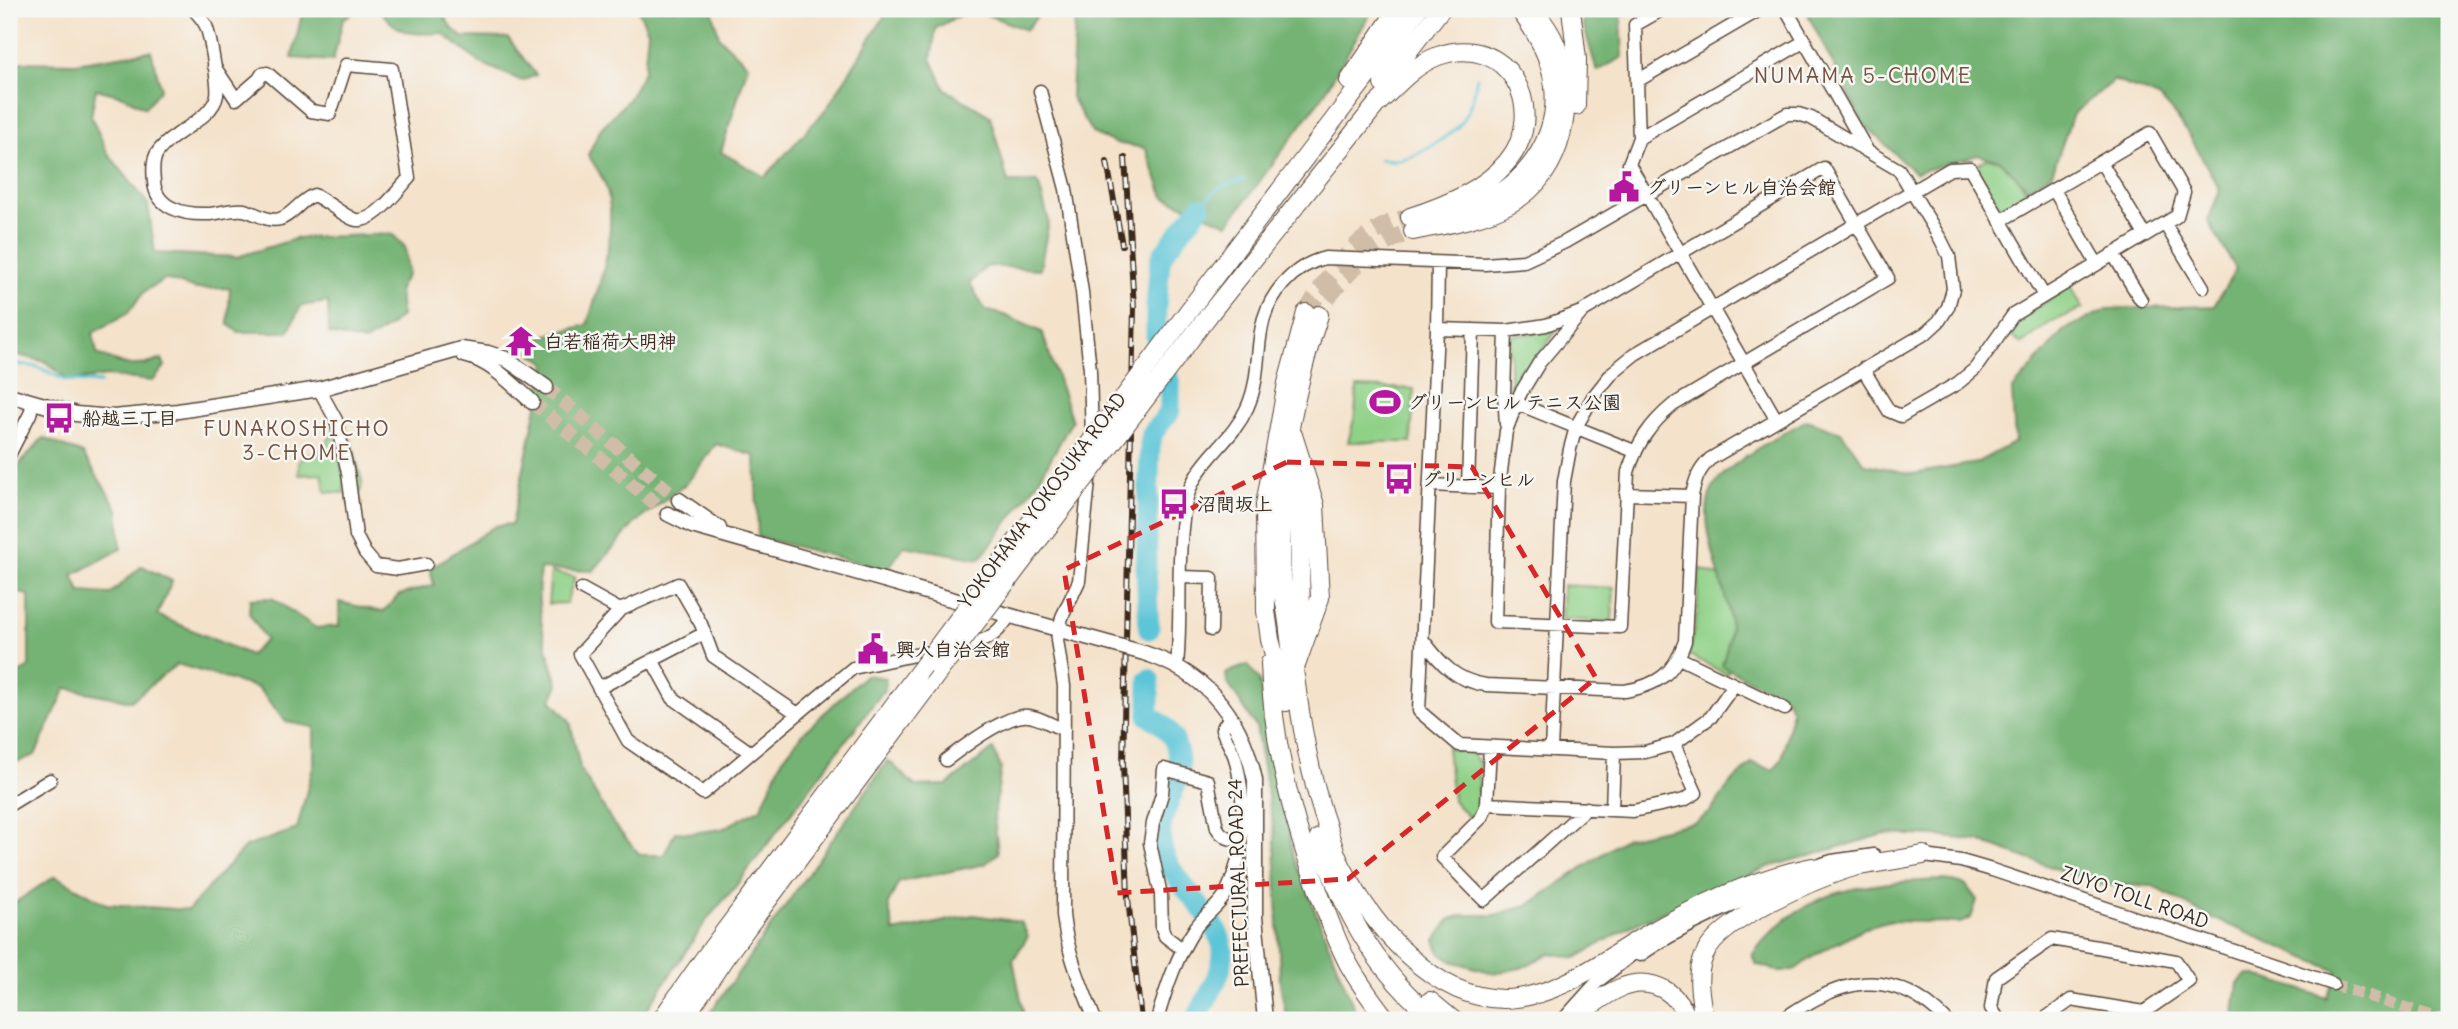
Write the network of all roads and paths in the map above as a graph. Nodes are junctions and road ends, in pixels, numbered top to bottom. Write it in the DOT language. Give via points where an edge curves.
graph roads {
  1 [pos="194,9"];
  2 [pos="1398,9"];
  3 [pos="1418,9"];
  4 [pos="1441,9"];
  5 [pos="1519,9"];
  6 [pos="1533,9"];
  7 [pos="1571,9"];
  8 [pos="1662,9"];
  9 [pos="1761,9"];
  10 [pos="1786,9"];
  11 [pos="1805,41"];
  12 [pos="214,66"];
  13 [pos="1637,81"];
  14 [pos="1040,91"];
  15 [pos="1639,138"];
  16 [pos="1868,152"];
  17 [pos="2101,162"];
  18 [pos="1534,185"];
  19 [pos="2054,190"];
  20 [pos="1912,192"];
  21 [pos="1646,194"];
  22 [pos="1430,210"];
  23 [pos="1259,218"];
  24 [pos="2000,221"];
  25 [pos="1857,223"];
  26 [pos="2165,224"];
  27 [pos="2145,235"];
  28 [pos="1680,253"];
  29 [pos="2113,254"];
  30 [pos="1438,263"];
  31 [pos="2097,264"];
  32 [pos="2203,287"];
  33 [pos="2044,296"];
  34 [pos="2141,300"];
  35 [pos="1712,307"];
  36 [pos="1200,310"];
  37 [pos="1583,311"];
  38 [pos="1437,329"];
  39 [pos="1473,330"];
  40 [pos="1506,331"];
  41 [pos="449,352"];
  42 [pos="1744,362"];
  43 [pos="1863,369"];
  44 [pos="546,387"];
  45 [pos="319,388"];
  46 [pos="9,396"];
  47 [pos="33,402"];
  48 [pos="532,402"];
  49 [pos="1516,403"];
  50 [pos="1776,419"];
  51 [pos="1576,427"];
  52 [pos="1506,432"];
  53 [pos="1286,452"];
  54 [pos="1634,452"];
  55 [pos="9,455"];
  56 [pos="1430,485"];
  57 [pos="1468,487"];
  58 [pos="1499,488"];
  59 [pos="1626,494"];
  60 [pos="1692,496"];
  61 [pos="678,500"];
  62 [pos="668,514"];
  63 [pos="755,544"];
  64 [pos="426,564"];
  65 [pos="1181,577"];
  66 [pos="582,589"];
  67 [pos="620,610"];
  68 [pos="1010,615"];
  69 [pos="1557,624"];
  70 [pos="1212,629"];
  71 [pos="1063,631"];
  72 [pos="703,634"];
  73 [pos="1270,639"];
  74 [pos="1423,639"];
  75 [pos="1679,658"];
  76 [pos="652,660"];
  77 [pos="1177,666"];
  78 [pos="1293,666"];
  79 [pos="1734,685"];
  80 [pos="599,688"];
  81 [pos="1554,688"];
  82 [pos="1785,709"];
  83 [pos="798,714"];
  84 [pos="1230,717"];
  85 [pos="1064,730"];
  86 [pos="1674,744"];
  87 [pos="1490,747"];
  88 [pos="1551,750"];
  89 [pos="751,753"];
  90 [pos="1614,753"];
  91 [pos="946,760"];
  92 [pos="50,780"];
  93 [pos="1488,804"];
  94 [pos="9,805"];
  95 [pos="1587,808"];
  96 [pos="1612,810"];
  97 [pos="1241,841"];
  98 [pos="1923,855"];
  99 [pos="1341,865"];
  100 [pos="1812,867"];
  101 [pos="1182,949"];
  102 [pos="2333,984"];
  103 [pos="2147,1016"];
  104 [pos="1571,1019"];
  105 [pos="662,1020"];
  106 [pos="683,1020"];
  107 [pos="1095,1020"];
  108 [pos="1157,1020"];
  109 [pos="1265,1020"];
  110 [pos="1387,1020"];
  111 [pos="1436,1020"];
  112 [pos="1453,1020"];
  113 [pos="1689,1020"];
  114 [pos="1704,1020"];
  115 [pos="1782,1020"];
  116 [pos="1946,1020"];
  117 [pos="2000,1020"];
  118 [pos="2043,1020"];
  1 -- 12 [label="street" via="206,25"];
  2 -- 23 [label="highway"];
  3 -- 23 [label="highway, YOKOHAMA YOKOSUKA ROAD"];
  4 -- 36 [label="highway, YOKOHAMA YOKOSUKA ROAD"];
  5 -- 22 [label="highway" via="1544,48 1554,84 1554,110 1544,145 1524,174 1490,199 1450,210"];
  6 -- 18 [label="highway" via="1557,47 1566,92 1562,134"];
  7 -- 18 [label="highway" via="1578,80 1574,128 1556,165"];
  8 -- 13 [label="street" via="1634,25"];
  9 -- 13 [label="street"];
  10 -- 11 [label="street"];
  11 -- 15 [label="street"];
  11 -- 16 [label="street"];
  12 -- 12 [label="street" via="217,96 211,107 155,157 155,189 170,208 207,214 241,209 271,220 280,219 302,199 314,195 362,221 372,218 409,178 392,69 346,65 330,114 311,110 267,73 236,99"];
  13 -- 15 [label="street"];
  14 -- 71 [label="street" via="1066,189 1082,292 1093,423 1079,582"];
  15 -- 21 [label="street" via="1629,164"];
  16 -- 20 [label="street" via="1899,170"];
  16 -- 21 [label="street" via="1811,118 1787,114"];
  17 -- 19 [label="street"];
  17 -- 26 [label="street" via="2150,133 2184,192 2178,216"];
  17 -- 27 [label="street"];
  18 -- 22 [label="highway" via="1512,202 1473,219 1412,224"];
  19 -- 24 [label="street"];
  19 -- 31 [label="street"];
  20 -- 24 [label="street" via="1950,169 1970,168"];
  20 -- 25 [label="street"];
  20 -- 43 [label="street" via="1948,256 1953,289 1940,321"];
  21 -- 28 [label="street"];
  21 -- 30 [label="street" via="1524,261"];
  22 -- 36 [label="highway" via="1494,176 1521,139 1523,94 1513,75 1495,60 1453,52 1405,76"];
  23 -- 36 [label="highway, YOKOHAMA YOKOSUKA ROAD"];
  24 -- 33 [label="street"];
  25 -- 28 [label="street" via="1824,168"];
  25 -- 35 [label="street"];
  25 -- 42 [label="street" via="1888,278"];
  26 -- 27 [label="street"];
  26 -- 32 [label="street"];
  27 -- 29 [label="street"];
  28 -- 35 [label="street"];
  28 -- 37 [label="street"];
  29 -- 31 [label="street"];
  29 -- 34 [label="street"];
  30 -- 38 [label="street"];
  30 -- 65 [label="street" via="1325,258 1301,267 1282,285 1261,325 1248,408 1203,464 1188,494"];
  31 -- 33 [label="street"];
  33 -- 43 [label="street" via="2013,315 1975,369 1901,416 1889,411"];
  35 -- 42 [label="street"];
  35 -- 51 [label="street" via="1613,372"];
  36 -- 105 [label="highway, YOKOHAMA YOKOSUKA ROAD, bridge" via="918,673"];
  36 -- 106 [label="highway, YOKOHAMA YOKOSUKA ROAD, bridge"];
  37 -- 40 [label="street" via="1546,325"];
  37 -- 49 [label="street" via="1539,363"];
  38 -- 39 [label="street"];
  38 -- 56 [label="street"];
  39 -- 40 [label="street"];
  39 -- 57 [label="street"];
  40 -- 52 [label="street"];
  41 -- 44 [label="main road" via="473,349 506,359"];
  41 -- 45 [label="main road"];
  41 -- 48 [label="main road" via="481,361"];
  42 -- 50 [label="street"];
  42 -- 54 [label="street" via="1673,405 1650,426"];
  43 -- 50 [label="street"];
  45 -- 47 [label="main road" via="224,405 113,417 76,414"];
  45 -- 64 [label="street" via="336,419 356,536 365,553 376,566 398,569"];
  46 -- 47 [label="main road"];
  47 -- 55 [label="street"];
  49 -- 51 [label="street"];
  49 -- 52 [label="street"];
  50 -- 60 [label="street" via="1701,468"];
  51 -- 54 [label="street"];
  51 -- 69 [label="street" via="1564,481"];
  52 -- 58 [label="street"];
  53 -- 53 [label="highway" via="1287,383 1312,314 1307,352"];
  53 -- 73 [label="highway" via="1265,505"];
  53 -- 78 [label="highway" via="1283,590"];
  53 -- 78 [label="highway" via="1301,614"];
  53 -- 78 [label="highway" via="1306,477 1315,505 1319,551 1320,598"];
  54 -- 59 [label="street"];
  56 -- 57 [label="street"];
  56 -- 74 [label="street"];
  57 -- 58 [label="street"];
  58 -- 69 [label="street" via="1495,622"];
  59 -- 60 [label="street"];
  59 -- 69 [label="street" via="1620,627"];
  60 -- 75 [label="street" via="1685,641"];
  61 -- 63 [label="main road, PREFECTURAL ROAD 24"];
  62 -- 63 [label="main road, PREFECTURAL ROAD 24" via="692,526"];
  63 -- 68 [label="main road, PREFECTURAL ROAD 24"];
  65 -- 70 [label="street" via="1212,579"];
  65 -- 77 [label="street"];
  66 -- 67 [label="street"];
  67 -- 72 [label="street" via="678,584"];
  67 -- 80 [label="street" via="580,654"];
  68 -- 71 [label="main road, PREFECTURAL ROAD 24"];
  68 -- 83 [label="street" via="999,631 983,641 858,666"];
  69 -- 81 [label="street"];
  71 -- 77 [label="main road, PREFECTURAL ROAD 24, bridge"];
  71 -- 85 [label="street" via="1057,640"];
  72 -- 76 [label="street"];
  72 -- 83 [label="street" via="713,656"];
  73 -- 110 [label="highway" via="1273,715 1299,834 1343,955"];
  73 -- 111 [label="highway" via="1308,802 1337,888 1380,963"];
  74 -- 81 [label="street" via="1440,663 1471,683"];
  74 -- 87 [label="street" via="1419,711 1459,745"];
  75 -- 79 [label="street"];
  75 -- 81 [label="street" via="1670,671 1642,688"];
  76 -- 80 [label="street"];
  76 -- 89 [label="street" via="673,698"];
  77 -- 84 [label="main road, PREFECTURAL ROAD 24" via="1205,687"];
  78 -- 99 [label="highway" via="1312,775"];
  79 -- 82 [label="street"];
  79 -- 86 [label="street" via="1711,717"];
  80 -- 89 [label="street" via="628,741 703,793"];
  81 -- 88 [label="street"];
  83 -- 89 [label="street"];
  84 -- 97 [label="street" via="1222,729 1239,774"];
  84 -- 109 [label="main road, PREFECTURAL ROAD 24" via="1255,780 1255,917"];
  85 -- 91 [label="street" via="1022,716 992,729"];
  85 -- 107 [label="street" via="1063,915 1072,961"];
  86 -- 90 [label="street" via="1645,752"];
  86 -- 96 [label="street" via="1696,793 1657,807"];
  87 -- 88 [label="street"];
  87 -- 93 [label="street"];
  88 -- 90 [label="street"];
  90 -- 96 [label="street"];
  92 -- 94 [label="street"];
  93 -- 95 [label="street"];
  93 -- 95 [label="street" via="1482,817 1442,857 1484,900"];
  95 -- 96 [label="street"];
  97 -- 101 [label="street" via="1224,897"];
  97 -- 101 [label="street" via="1220,834 1208,782 1164,769 1150,843 1161,895 1162,928"];
  98 -- 100 [label="street, ZUYO TOLL ROAD" via="1877,855"];
  98 -- 102 [label="street, ZUYO TOLL ROAD" via="1992,870"];
  98 -- 104 [label="street, ZUYO TOLL ROAD" via="1829,869 1717,912 1639,956"];
  98 -- 114 [label="highway" via="1829,875 1726,929 1703,958 1699,977"];
  99 -- 100 [label="highway" via="1384,929 1418,964 1470,995 1505,999 1553,988 1683,915 1782,873"];
  99 -- 112 [label="highway" via="1376,939 1417,989"];
  100 -- 104 [label="street, ZUYO TOLL ROAD" via="1684,920 1649,941 1598,981"];
  101 -- 108 [label="street"];
  103 -- 117 [label="street" via="2189,981 2176,961 2052,939 1996,978 1991,1008"];
  103 -- 118 [label="street" via="2071,1000"];
  104 -- 113 [label="highway" via="1615,989 1647,983 1668,992"];
  115 -- 116 [label="street" via="1821,994 1864,984 1887,985 1909,993"];
}
